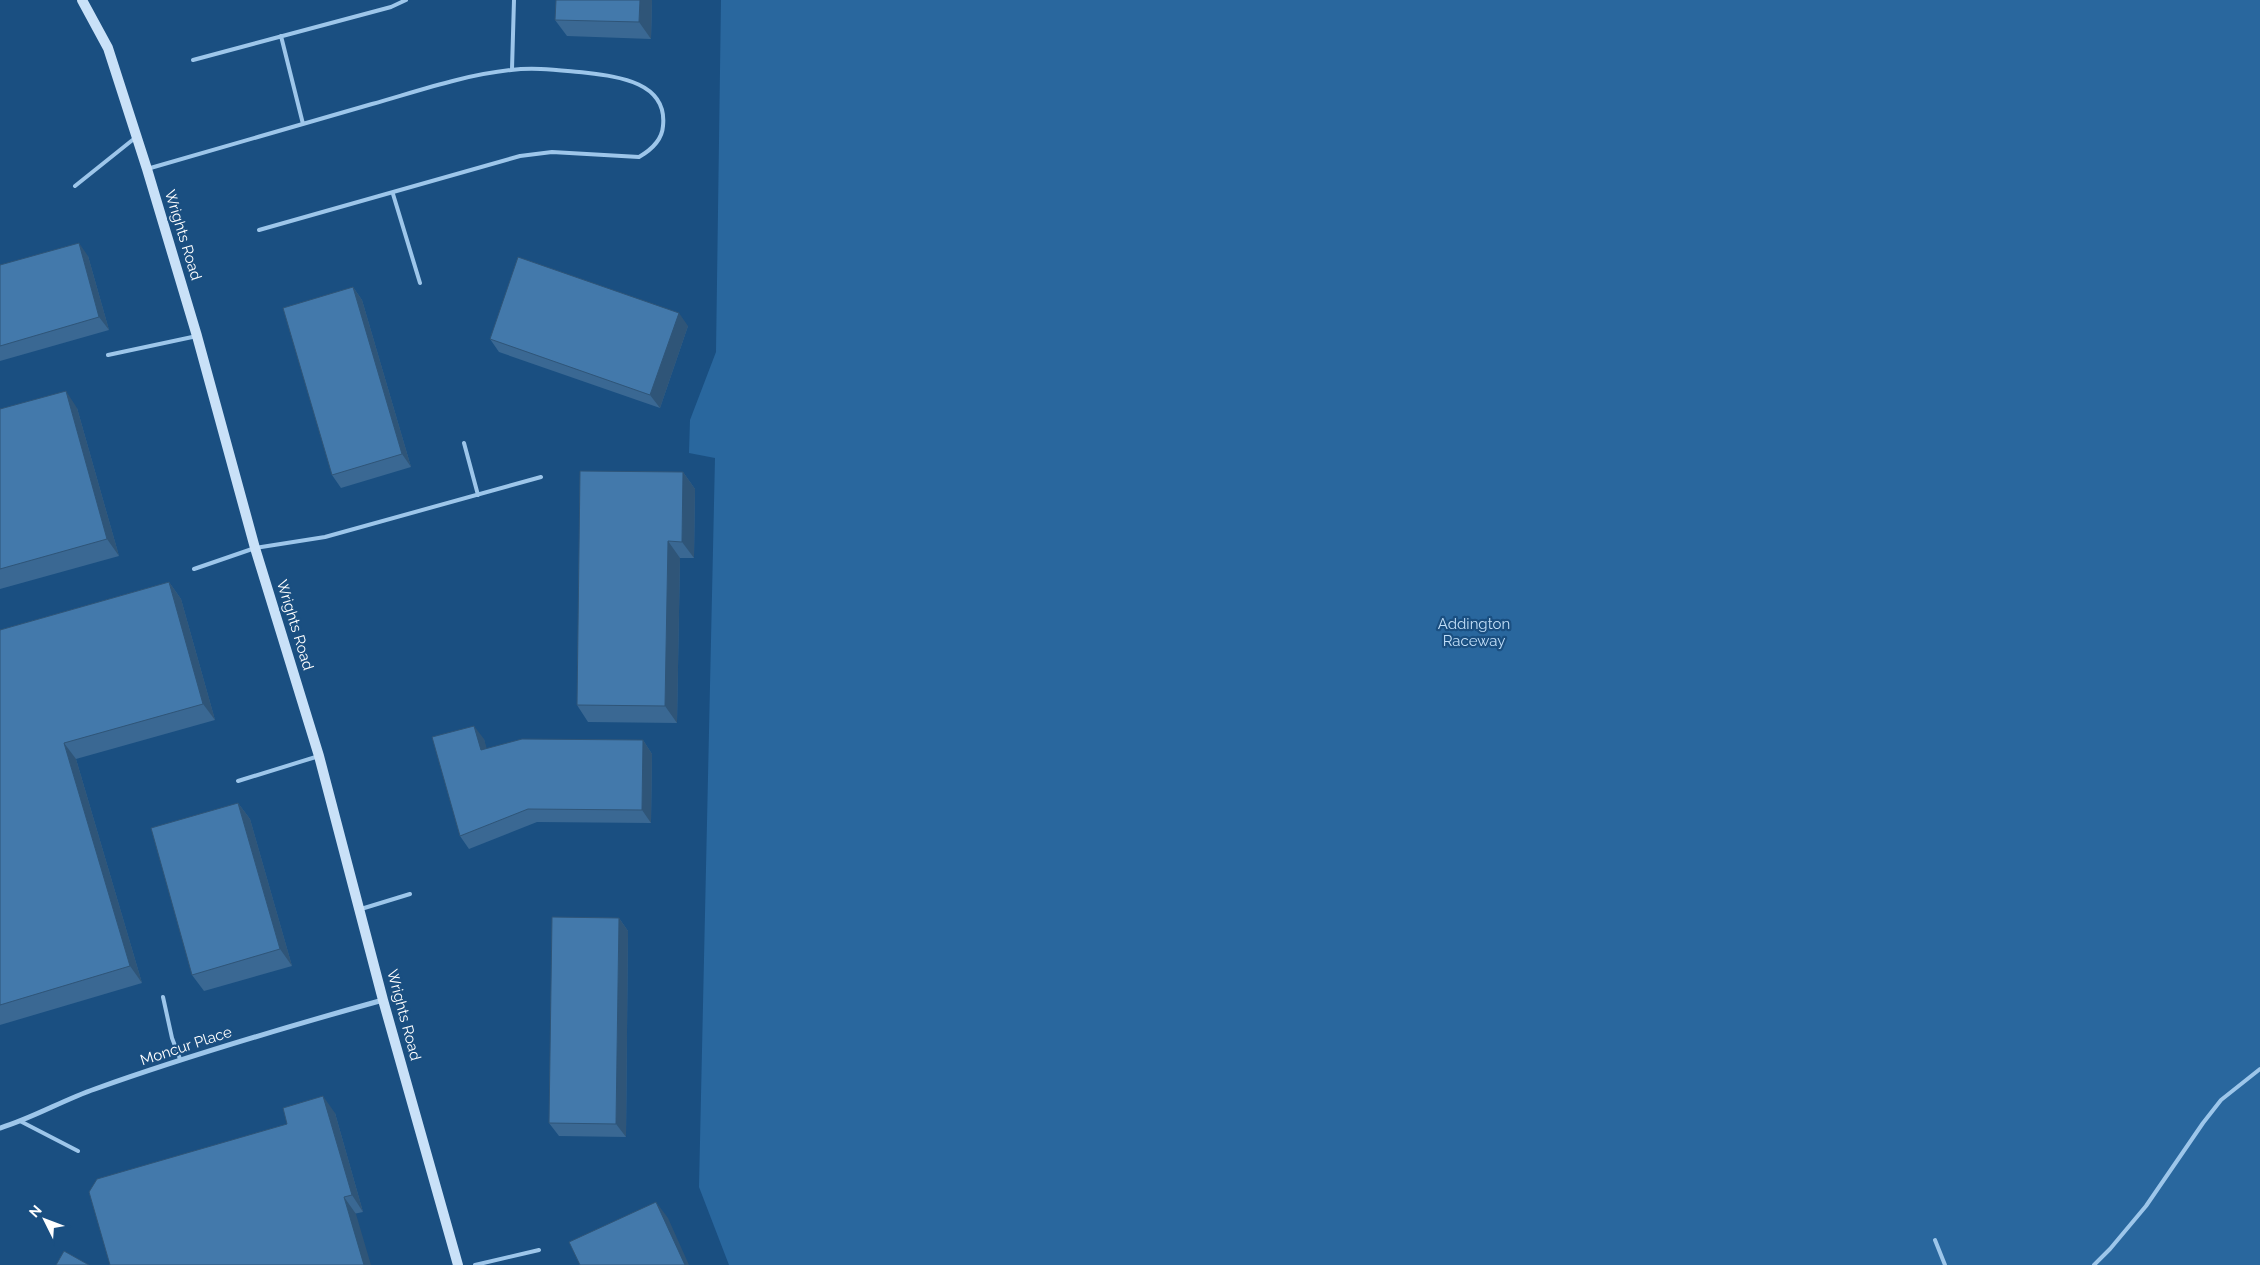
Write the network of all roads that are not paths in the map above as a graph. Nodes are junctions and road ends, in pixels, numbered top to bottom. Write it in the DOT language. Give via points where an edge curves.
graph roads {
  1 [pos="82,0"];
  2 [pos="406,0"];
  3 [pos="514,0"];
  4 [pos="281,36"];
  5 [pos="193,60"];
  6 [pos="512,69"];
  7 [pos="303,124"];
  8 [pos="137,137"];
  9 [pos="147,169"];
  10 [pos="75,186"];
  11 [pos="393,194"];
  12 [pos="259,230"];
  13 [pos="420,283"];
  14 [pos="197,336"];
  15 [pos="108,355"];
  16 [pos="464,443"];
  17 [pos="541,477"];
  18 [pos="478,495"];
  19 [pos="256,548"];
  20 [pos="194,569"];
  21 [pos="319,756"];
  22 [pos="238,781"];
  23 [pos="410,894"];
  24 [pos="361,909"];
  25 [pos="164,997"];
  26 [pos="383,1000"];
  27 [pos="180,1060"];
  28 [pos="2260,1069"];
  29 [pos="20,1121"];
  30 [pos="0,1128"];
  31 [pos="78,1151"];
  32 [pos="1935,1240"];
  33 [pos="539,1250"];
  34 [pos="458,1265"];
  35 [pos="475,1265"];
  36 [pos="1945,1265"];
  37 [pos="2094,1265"];
  1 -- 8 [label="main road, Wrights Road" via="108,48"];
  2 -- 4 [label="lane"];
  3 -- 6 [label="lane"];
  4 -- 5 [label="lane"];
  4 -- 7 [label="lane"];
  6 -- 7 [label="lane" via="457,80"];
  6 -- 11 [label="lane" via="561,70 623,78 636,83 648,91 662,108 661,136 648,152 639,157 537,153"];
  7 -- 9 [label="lane"];
  8 -- 9 [label="main road, Wrights Road"];
  8 -- 10 [label="lane"];
  9 -- 14 [label="main road, Wrights Road"];
  11 -- 12 [label="lane"];
  11 -- 13 [label="lane"];
  14 -- 15 [label="lane"];
  14 -- 19 [label="main road, Wrights Road"];
  16 -- 18 [label="lane"];
  17 -- 18 [label="lane"];
  18 -- 19 [label="lane" via="325,537"];
  19 -- 20 [label="lane"];
  19 -- 21 [label="main road, Wrights Road"];
  21 -- 22 [label="lane"];
  21 -- 24 [label="main road, Wrights Road"];
  23 -- 24 [label="lane"];
  24 -- 26 [label="main road, Wrights Road"];
  25 -- 27 [label="lane"];
  26 -- 27 [label="street, Moncur Place"];
  26 -- 34 [label="main road, Wrights Road"];
  27 -- 29 [label="street, Moncur Place" via="92,1090"];
  28 -- 37 [label="lane" via="2222,1100 2146,1206"];
  29 -- 30 [label="street, Moncur Place"];
  29 -- 31 [label="lane"];
  32 -- 36 [label="lane"];
  33 -- 35 [label="lane"];
}
